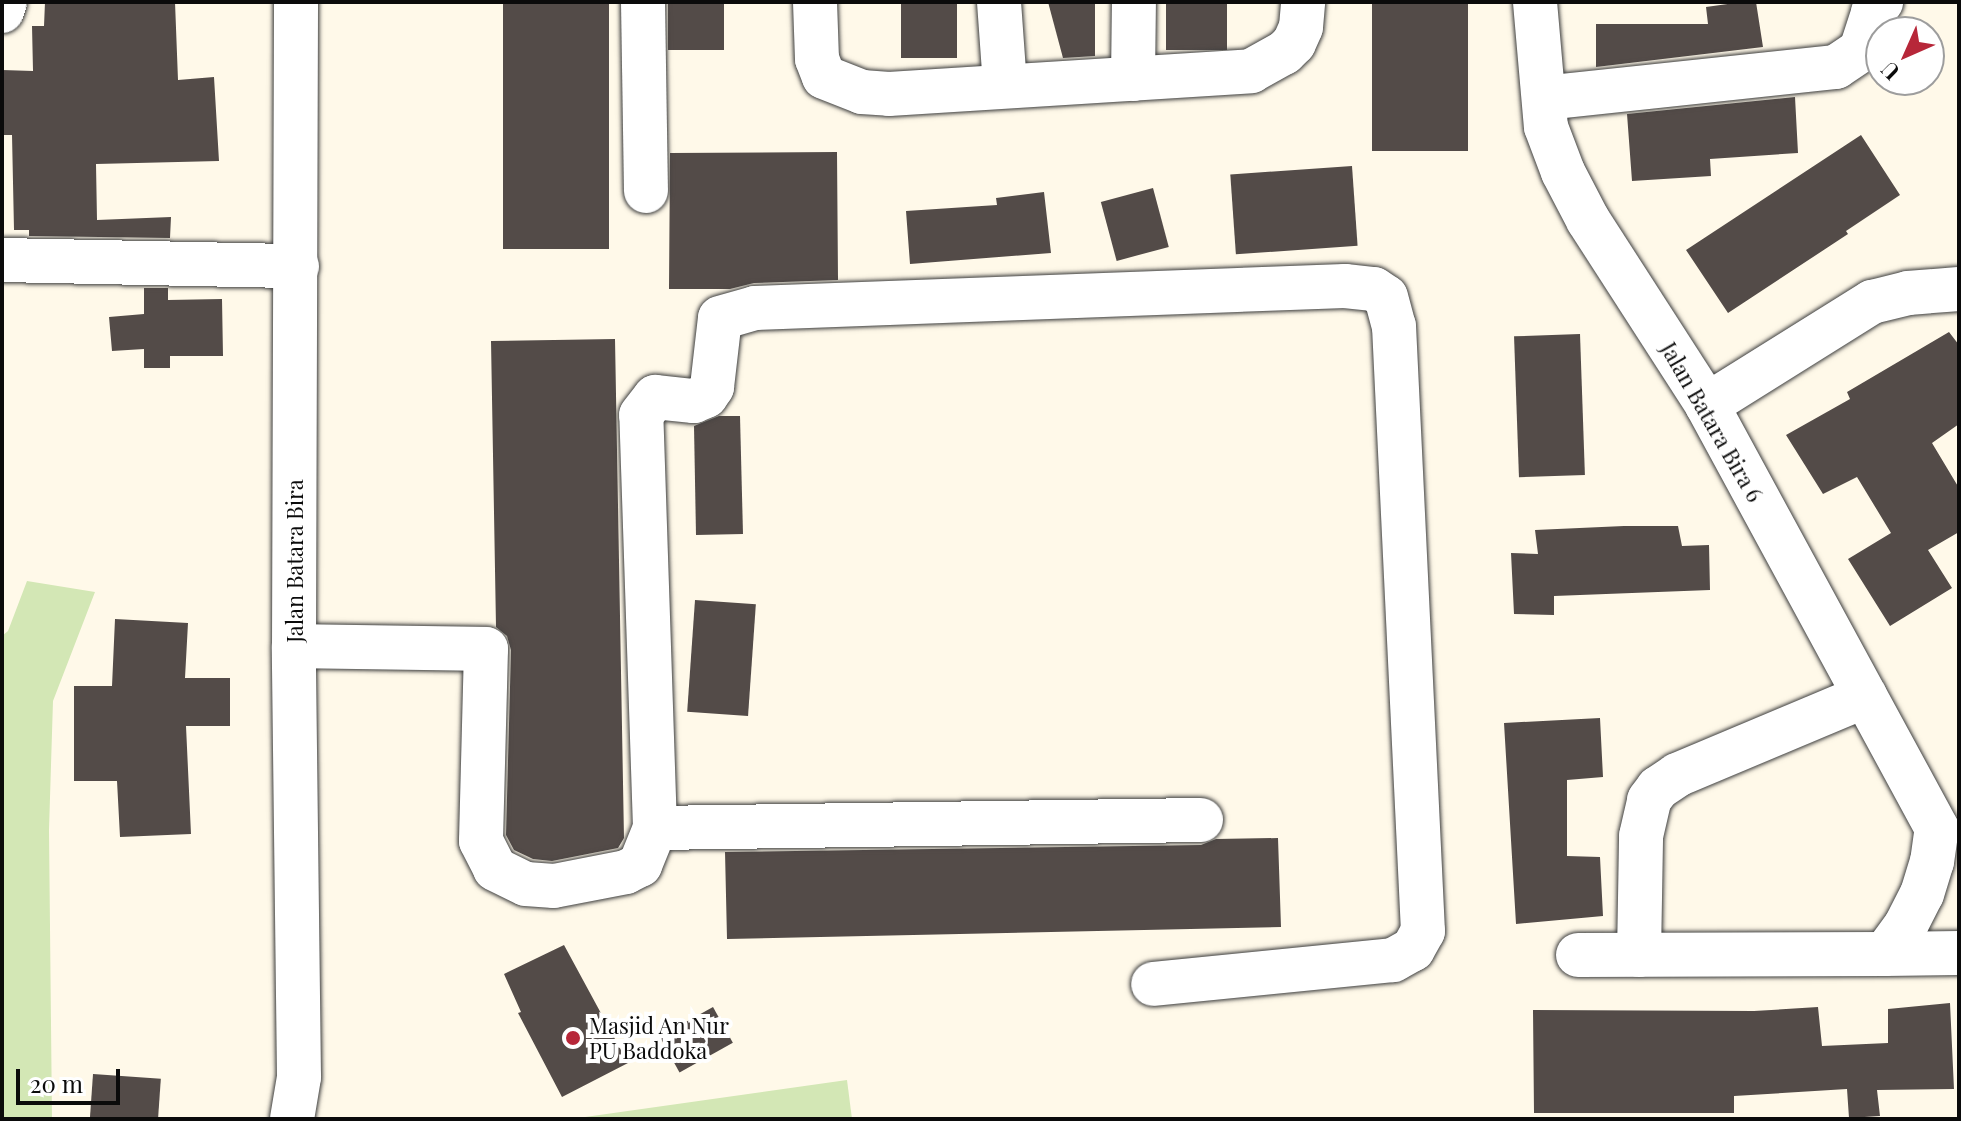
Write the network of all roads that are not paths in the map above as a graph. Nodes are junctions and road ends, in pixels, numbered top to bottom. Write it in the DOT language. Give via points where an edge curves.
graph roads {
  1 [pos="5,2"];
  2 [pos="296,2"];
  3 [pos="643,2"];
  4 [pos="815,2"];
  5 [pos="999,2"];
  6 [pos="1134,2"];
  7 [pos="1303,2"];
  8 [pos="1535,2"];
  9 [pos="1881,2"];
  10 [pos="2,11"];
  11 [pos="1133,79"];
  12 [pos="1005,86"];
  13 [pos="1544,98"];
  14 [pos="646,191"];
  15 [pos="2,260"];
  16 [pos="297,266"];
  17 [pos="1959,289"];
  18 [pos="1707,405"];
  19 [pos="294,646"];
  20 [pos="1865,696"];
  21 [pos="1201,820"];
  22 [pos="1948,825"];
  23 [pos="655,828"];
  24 [pos="1959,953"];
  25 [pos="1885,954"];
  26 [pos="1578,955"];
  27 [pos="1639,955"];
  28 [pos="1153,984"];
  29 [pos="294,1118"];
  1 -- 10 [label="street"];
  2 -- 16 [label="street, Jalan Batara Bira"];
  3 -- 14 [label="street"];
  4 -- 12 [label="street" via="817,59 824,77 841,86 889,94"];
  5 -- 12 [label="street"];
  6 -- 11 [label="street"];
  7 -- 11 [label="street" via="1294,43 1251,71"];
  8 -- 13 [label="street, Jalan Batara Bira 6"];
  9 -- 13 [label="street" via="1861,50 1836,67"];
  11 -- 12 [label="street"];
  13 -- 18 [label="street, Jalan Batara Bira 6" via="1546,127 1582,208"];
  15 -- 16 [label="street"];
  16 -- 19 [label="street, Jalan Batara Bira"];
  17 -- 18 [label="street" via="1872,302"];
  18 -- 20 [label="street, Jalan Batara Bira 6"];
  19 -- 23 [label="street" via="486,649 481,841 503,876 554,886 626,872 640,865"];
  19 -- 29 [label="street, Jalan Batara Bira" via="299,1077"];
  20 -- 22 [label="street, Jalan Batara Bira 6"];
  20 -- 27 [label="street" via="1677,775 1658,788 1646,809 1641,836"];
  21 -- 23 [label="street"];
  22 -- 25 [label="street" via="1922,894"];
  23 -- 28 [label="street" via="641,415 655,397 694,401 706,396 712,387 720,318 755,308 1374,289 1386,297 1394,326 1423,931 1413,949 1393,960"];
  24 -- 25 [label="street"];
  25 -- 27 [label="street"];
  26 -- 27 [label="street"];
}
